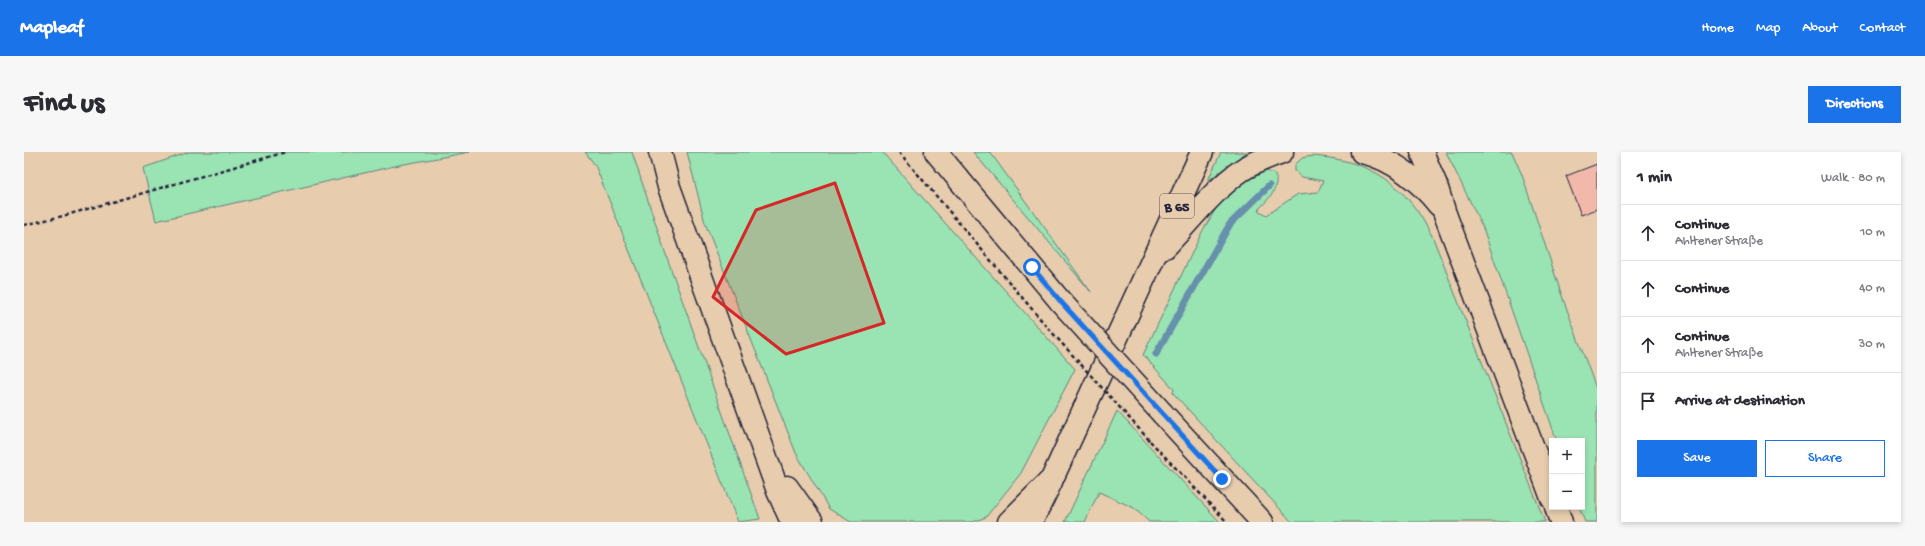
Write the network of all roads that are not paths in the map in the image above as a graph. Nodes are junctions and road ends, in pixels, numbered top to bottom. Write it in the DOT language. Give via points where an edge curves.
graph roads {
  1 [pos="660,152"];
  2 [pos="936,152"];
  3 [pos="1202,152"];
  4 [pos="1282,152"];
  5 [pos="1362,152"];
  6 [pos="1422,152"];
  7 [pos="1445,214"];
  8 [pos="1153,260"];
  9 [pos="765,453"];
  10 [pos="1052,479"];
  11 [pos="1549,490"];
  12 [pos="1557,510"];
  13 [pos="792,522"];
  14 [pos="812,522"];
  15 [pos="1009,522"];
  16 [pos="1031,522"];
  17 [pos="1262,522"];
  18 [pos="1561,522"];
  1 -- 9 [label="main road" via="669,187"];
  2 -- 17 [label="main road, bridge" via="1061,302"];
  3 -- 8 [label="main road, B 65"];
  4 -- 8 [label="main road" via="1242,170 1225,184"];
  5 -- 7 [label="main road" via="1385,160 1402,170 1423,188"];
  6 -- 7 [label="main road"];
  7 -- 11 [label="main road"];
  8 -- 10 [label="main road, B 65"];
  9 -- 13 [label="main road"];
  9 -- 14 [label="main road" via="800,508"];
  10 -- 15 [label="main road"];
  10 -- 16 [label="main road, B 65"];
  12 -- 18 [label="main road"];
}
